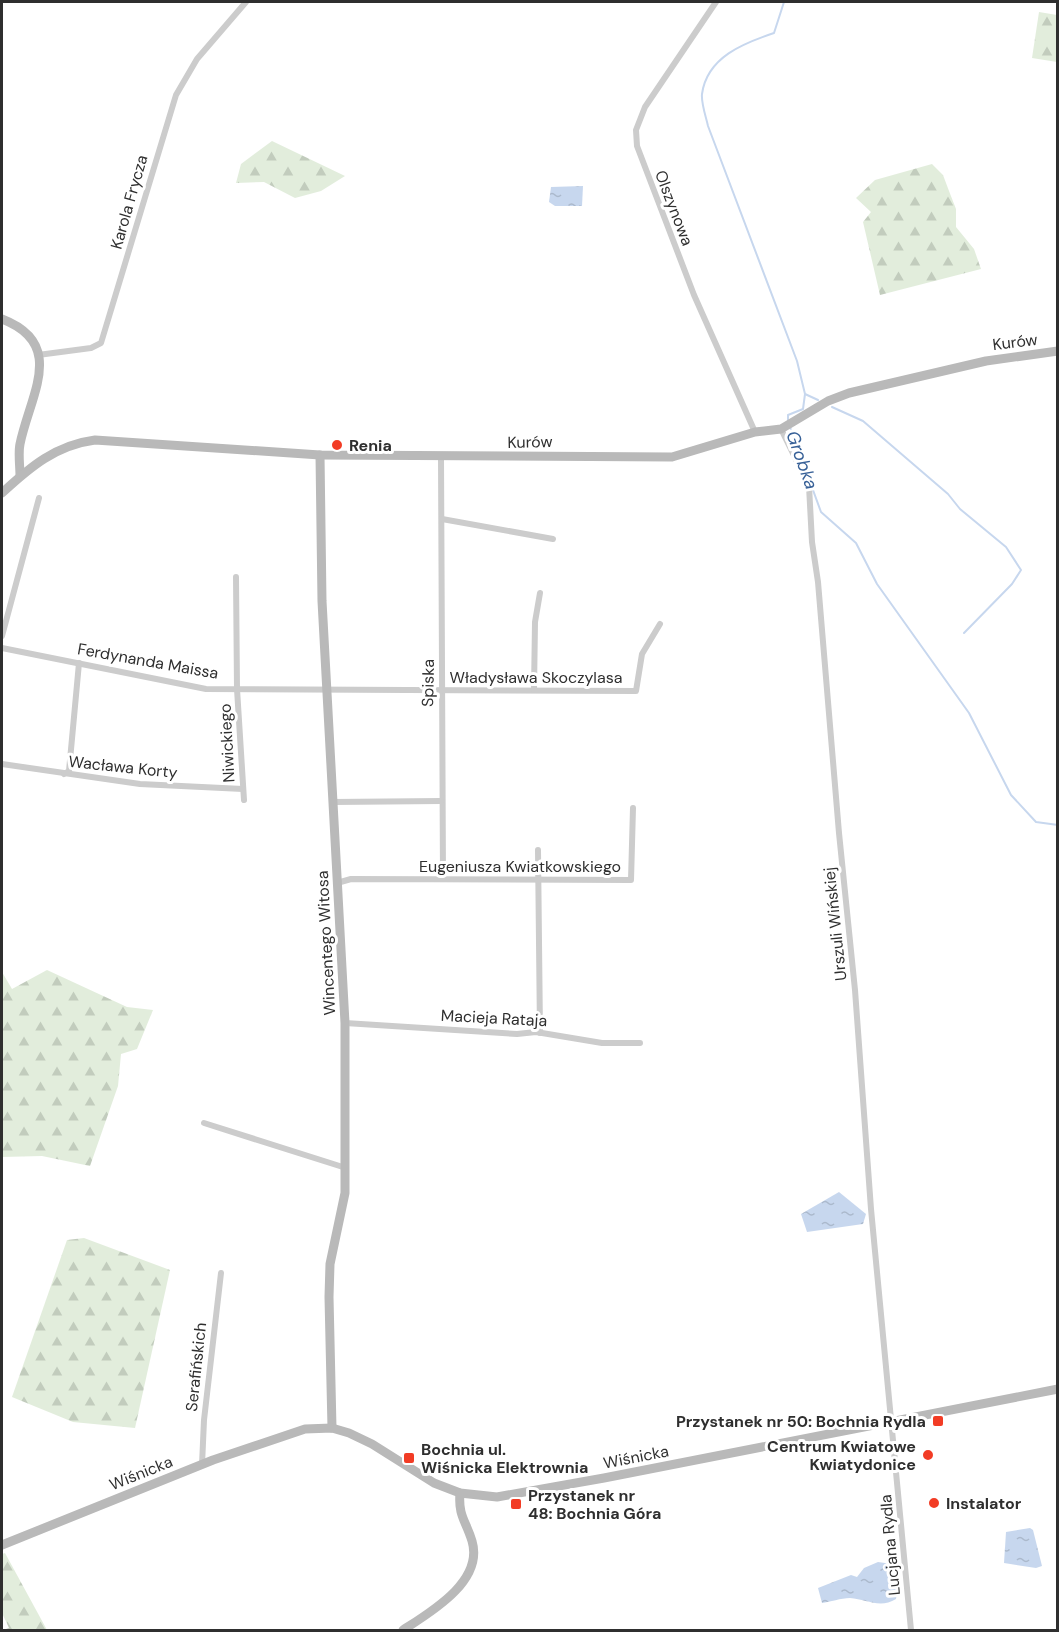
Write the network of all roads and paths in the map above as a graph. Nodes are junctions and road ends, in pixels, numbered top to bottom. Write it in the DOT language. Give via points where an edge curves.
graph roads {
  1 [pos="246,2"];
  2 [pos="716,2"];
  3 [pos="2,319"];
  4 [pos="1058,351"];
  5 [pos="38,355"];
  6 [pos="786,427"];
  7 [pos="755,432"];
  8 [pos="320,455"];
  9 [pos="441,458"];
  10 [pos="20,459"];
  11 [pos="33,466"];
  12 [pos="20,476"];
  13 [pos="2,493"];
  14 [pos="39,498"];
  15 [pos="442,519"];
  16 [pos="553,539"];
  17 [pos="237,577"];
  18 [pos="540,593"];
  19 [pos="660,624"];
  20 [pos="2,636"];
  21 [pos="2,648"];
  22 [pos="79,663"];
  23 [pos="237,688"];
  24 [pos="441,690"];
  25 [pos="534,690"];
  26 [pos="327,691"];
  27 [pos="2,764"];
  28 [pos="64,774"];
  29 [pos="243,789"];
  30 [pos="244,800"];
  31 [pos="441,801"];
  32 [pos="333,802"];
  33 [pos="633,808"];
  34 [pos="538,850"];
  35 [pos="443,879"];
  36 [pos="539,880"];
  37 [pos="337,884"];
  38 [pos="345,1023"];
  39 [pos="540,1033"];
  40 [pos="640,1044"];
  41 [pos="204,1123"];
  42 [pos="346,1168"];
  43 [pos="221,1273"];
  44 [pos="1058,1389"];
  45 [pos="892,1422"];
  46 [pos="332,1428"];
  47 [pos="202,1465"];
  48 [pos="460,1492"];
  49 [pos="2,1545"];
  50 [pos="404,1630"];
  51 [pos="911,1630"];
  1 -- 5 [label="street, Karola Frycza" via="197,59 176,95 101,343 91,348"];
  2 -- 7 [label="street, Olszynowa" via="645,106 636,130 637,146 694,295"];
  3 -- 5 [label="street" via="28,332"];
  4 -- 6 [label="street, Kurów" via="976,363 849,393"];
  5 -- 10 [label="street" via="37,385 19,447"];
  6 -- 7 [label="street, Kurów"];
  6 -- 45 [label="street, Urszuli Wińskiej" via="811,504"];
  7 -- 9 [label="street, Kurów" via="672,457"];
  8 -- 9 [label="street, Kurów"];
  8 -- 11 [label="street, Kurów" via="95,440 63,447"];
  8 -- 26 [label="street, Wincentego Witosa"];
  9 -- 15 [label="street, Spiska"];
  10 -- 11 [label="street"];
  10 -- 12 [label="street"];
  11 -- 12 [label="street, Kurów"];
  12 -- 13 [label="street, Kurów"];
  14 -- 20 [label="street"];
  15 -- 16 [label="street"];
  15 -- 24 [label="street, Spiska"];
  17 -- 23 [label="street, Niwickiego"];
  18 -- 25 [label="street" via="535,622"];
  19 -- 25 [label="street, Władysława Skoczylasa" via="642,654 636,691"];
  21 -- 22 [label="street, Ferdynanda Maissa"];
  22 -- 23 [label="street, Ferdynanda Maissa" via="206,688"];
  22 -- 28 [label="street" via="69,771"];
  23 -- 26 [label="street, Ferdynanda Maissa"];
  23 -- 29 [label="street, Niwickiego"];
  24 -- 25 [label="street, Władysława Skoczylasa"];
  24 -- 26 [label="street, Władysława Skoczylasa"];
  24 -- 31 [label="street, Spiska"];
  26 -- 32 [label="street, Wincentego Witosa"];
  27 -- 28 [label="street, Wacława Korty"];
  28 -- 29 [label="street, Wacława Korty" via="140,784"];
  29 -- 30 [label="street, Niwickiego"];
  31 -- 32 [label="street"];
  31 -- 35 [label="street, Spiska"];
  32 -- 37 [label="street, Wincentego Witosa"];
  33 -- 36 [label="street, Eugeniusza Kwiatkowskiego" via="632,880"];
  34 -- 36 [label="street"];
  35 -- 36 [label="street, Eugeniusza Kwiatkowskiego"];
  35 -- 37 [label="street, Eugeniusza Kwiatkowskiego" via="351,879"];
  36 -- 39 [label="street"];
  37 -- 38 [label="street, Wincentego Witosa"];
  38 -- 39 [label="street, Macieja Rataja"];
  38 -- 42 [label="street, Wincentego Witosa"];
  39 -- 40 [label="street, Macieja Rataja" via="602,1043"];
  41 -- 42 [label="street"];
  42 -- 46 [label="street, Wincentego Witosa" via="345,1193 330,1264"];
  43 -- 47 [label="street, Serafińskich"];
  44 -- 45 [label="street, Wiśnicka"];
  45 -- 48 [label="street, Wiśnicka" via="519,1494 497,1497"];
  45 -- 51 [label="street, Lucjana Rydla"];
  46 -- 47 [label="street, Wiśnicka" via="305,1429"];
  46 -- 48 [label="street, Wiśnicka" via="372,1444 418,1476"];
  47 -- 49 [label="street, Wiśnicka"];
  48 -- 50 [label="street" via="460,1511 474,1551 469,1570 447,1599"];
}
